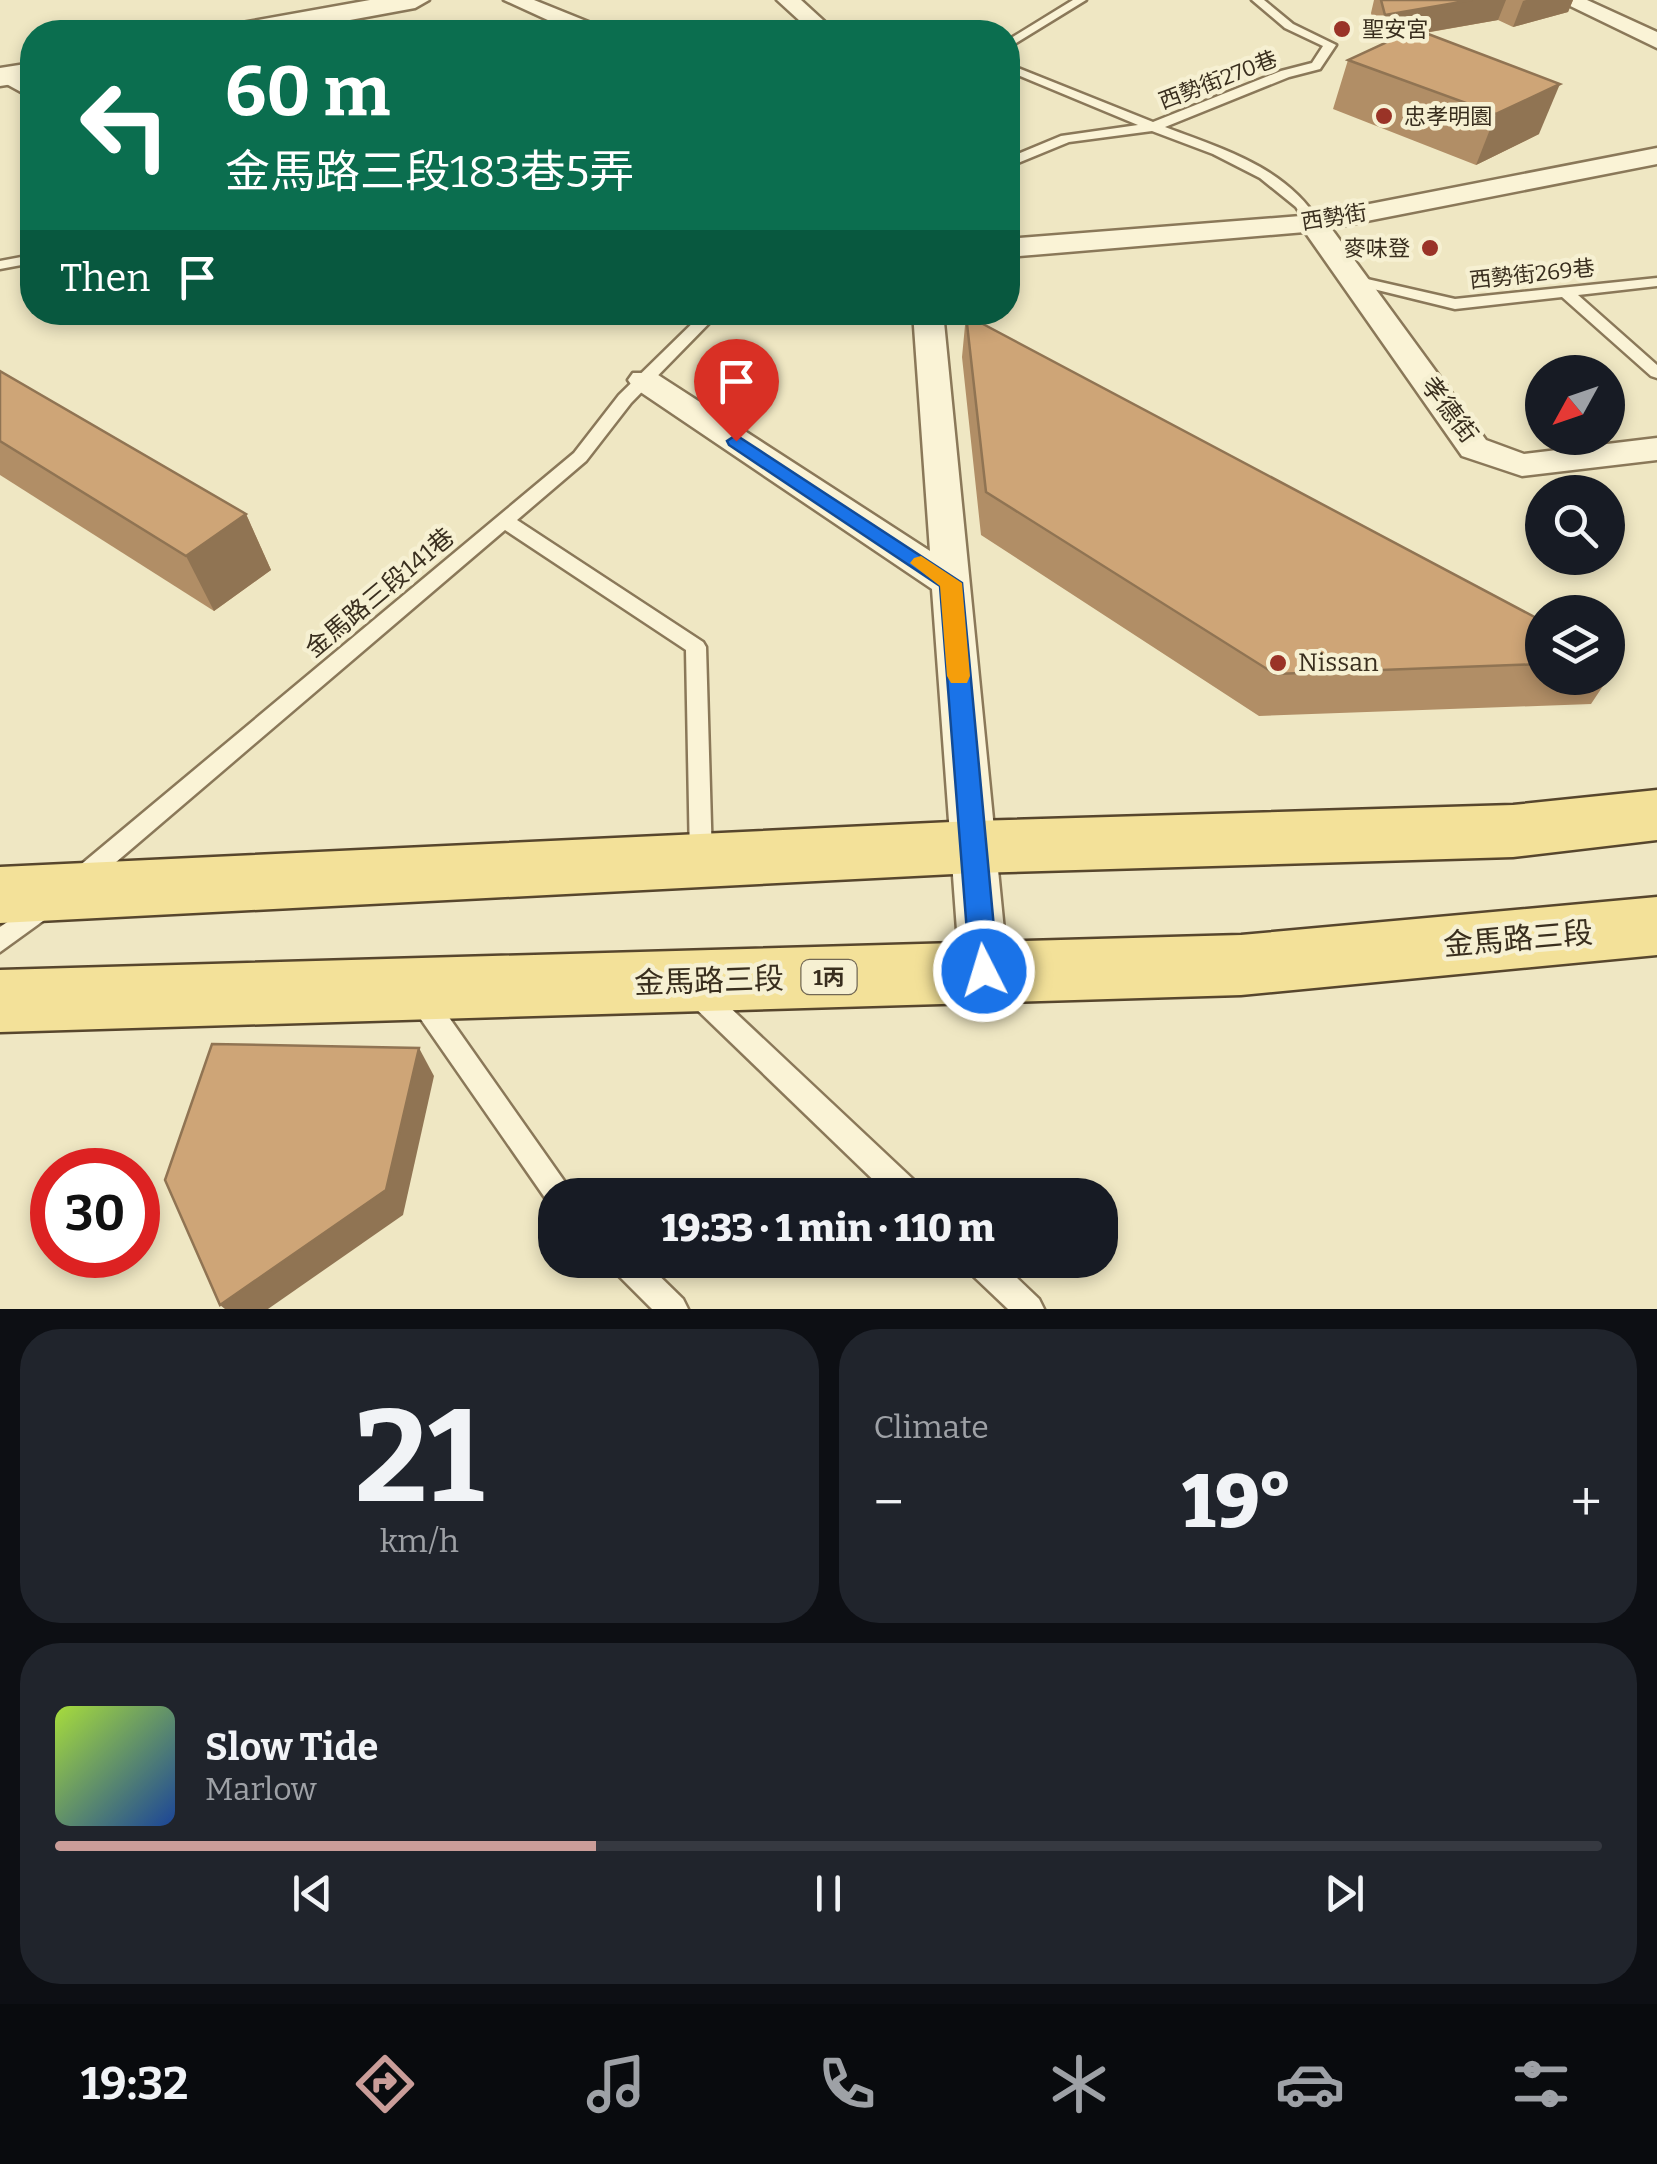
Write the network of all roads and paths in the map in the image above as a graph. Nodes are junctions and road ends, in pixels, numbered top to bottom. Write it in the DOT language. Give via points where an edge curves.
graph roads {
  1 [pos="415,0"];
  2 [pos="515,0"];
  3 [pos="788,0"];
  4 [pos="1081,0"];
  5 [pos="1257,0"];
  6 [pos="1569,0"];
  7 [pos="307,20"];
  8 [pos="564,20"];
  9 [pos="811,20"];
  10 [pos="1020,38"];
  11 [pos="1657,41"];
  12 [pos="1020,72"];
  13 [pos="1153,127"];
  14 [pos="1020,158"];
  15 [pos="1652,160"];
  16 [pos="1313,223"];
  17 [pos="1020,247"];
  18 [pos="1354,280"];
  19 [pos="1657,282"];
  20 [pos="1568,294"];
  21 [pos="700,325"];
  22 [pos="929,325"];
  23 [pos="1657,373"];
  24 [pos="644,380"];
  25 [pos="1657,449"];
  26 [pos="505,521"];
  27 [pos="951,583"];
  28 [pos="1657,815"];
  29 [pos="974,848"];
  30 [pos="701,861"];
  31 [pos="62,894"];
  32 [pos="0,895"];
  33 [pos="1657,926"];
  34 [pos="0,941"];
  35 [pos="984,971"];
  36 [pos="685,982"];
  37 [pos="416,992"];
  38 [pos="0,1002"];
  39 [pos="548,1178"];
  40 [pos="891,1178"];
  41 [pos="641,1278"];
  42 [pos="996,1278"];
  43 [pos="673,1309"];
  44 [pos="1029,1309"];
  1 -- 7 [label="street"];
  2 -- 8 [label="street"];
  3 -- 9 [label="street"];
  4 -- 10 [label="lane"];
  5 -- 13 [label="lane, 西勢街270巷" via="1289,26 1330,45 1324,58"];
  6 -- 11 [label="street"];
  12 -- 13 [label="lane"];
  13 -- 14 [label="lane" via="1066,139"];
  13 -- 16 [label="lane, 西勢街270巷" via="1260,173 1306,207"];
  15 -- 16 [label="street, 西勢街"];
  16 -- 17 [label="street, 西勢街"];
  16 -- 18 [label="street, 孝德街"];
  18 -- 20 [label="lane, 西勢街269巷" via="1455,304"];
  18 -- 25 [label="street, 孝德街" via="1474,448 1522,465"];
  19 -- 20 [label="lane, 西勢街269巷"];
  20 -- 23 [label="lane"];
  21 -- 24 [label="lane, 金馬路三段141巷"];
  22 -- 27 [label="street"];
  24 -- 26 [label="lane, 金馬路三段141巷" via="580,457"];
  24 -- 27 [label="street"];
  26 -- 30 [label="lane" via="696,646"];
  26 -- 31 [label="lane, 金馬路三段141巷"];
  27 -- 29 [label="street"];
  28 -- 29 [label="main road" via="1512,831"];
  29 -- 30 [label="main road"];
  29 -- 35 [label="street"];
  30 -- 31 [label="main road"];
  31 -- 32 [label="main road"];
  31 -- 34 [label="lane, 金馬路三段141巷"];
  33 -- 35 [label="main road, 金馬路三段 / 1丙" via="1241,966"];
  35 -- 36 [label="main road, 金馬路三段 / 1丙"];
  36 -- 37 [label="main road, 金馬路三段 / 1丙"];
  36 -- 40 [label="lane"];
  37 -- 38 [label="main road, 金馬路三段 / 1丙"];
  37 -- 39 [label="lane"];
  41 -- 43 [label="lane"];
  42 -- 44 [label="lane"];
}
